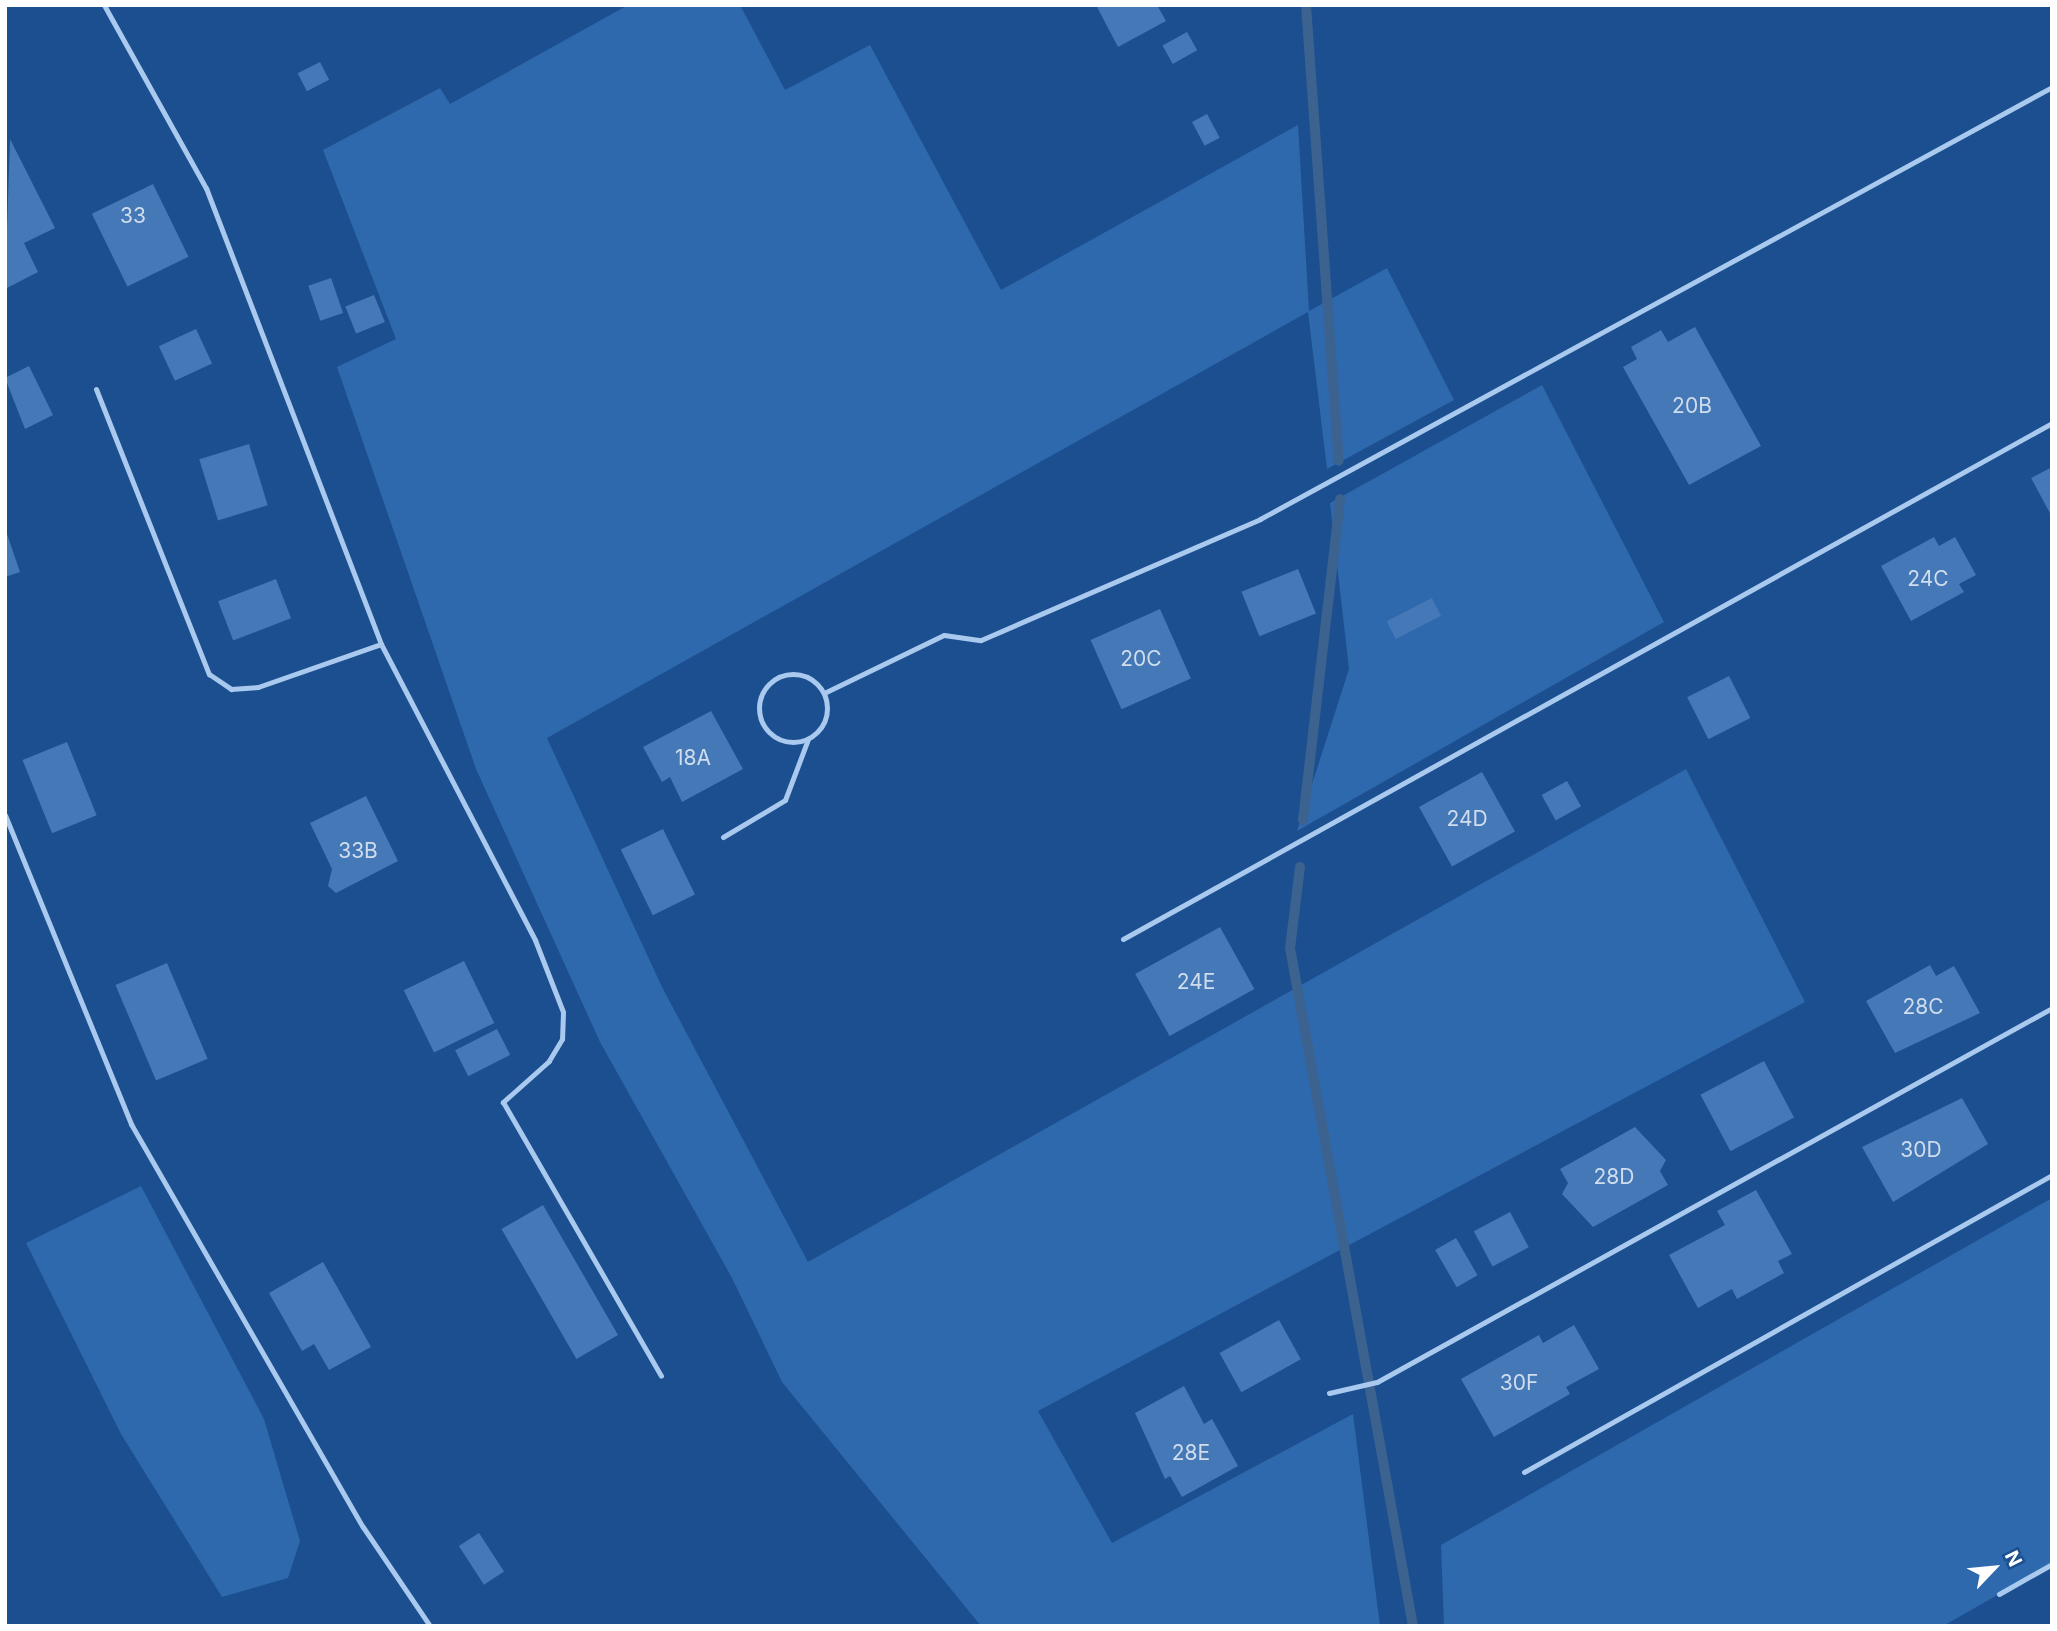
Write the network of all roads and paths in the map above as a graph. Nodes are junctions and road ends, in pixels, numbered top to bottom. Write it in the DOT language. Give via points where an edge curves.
graph roads {
  1 [pos="104,5"];
  2 [pos="2052,87"];
  3 [pos="96,389"];
  4 [pos="2052,424"];
  5 [pos="381,644"];
  6 [pos="824,693"];
  7 [pos="808,739"];
  8 [pos="5,815"];
  9 [pos="723,837"];
  10 [pos="1123,939"];
  11 [pos="2052,1009"];
  12 [pos="2052,1175"];
  13 [pos="661,1376"];
  14 [pos="1329,1393"];
  15 [pos="1524,1472"];
  16 [pos="2052,1564"];
  17 [pos="1999,1594"];
  18 [pos="430,1626"];
  1 -- 5 [label="lane" via="206,188"];
  2 -- 6 [label="lane" via="1260,519 981,640 944,635"];
  3 -- 5 [label="lane" via="209,674 230,690 258,687"];
  4 -- 10 [label="lane"];
  5 -- 13 [label="lane" via="535,940 563,1012 562,1039 549,1061 503,1102"];
  6 -- 7 [label="lane" via="826,719"];
  6 -- 7 [label="lane" via="804,676 791,674 767,685 760,697 762,723 771,734 795,742"];
  7 -- 9 [label="lane" via="785,800"];
  8 -- 18 [label="lane" via="131,1124 363,1527"];
  11 -- 14 [label="lane" via="1377,1382"];
  12 -- 15 [label="lane"];
  16 -- 17 [label="lane"];
}
